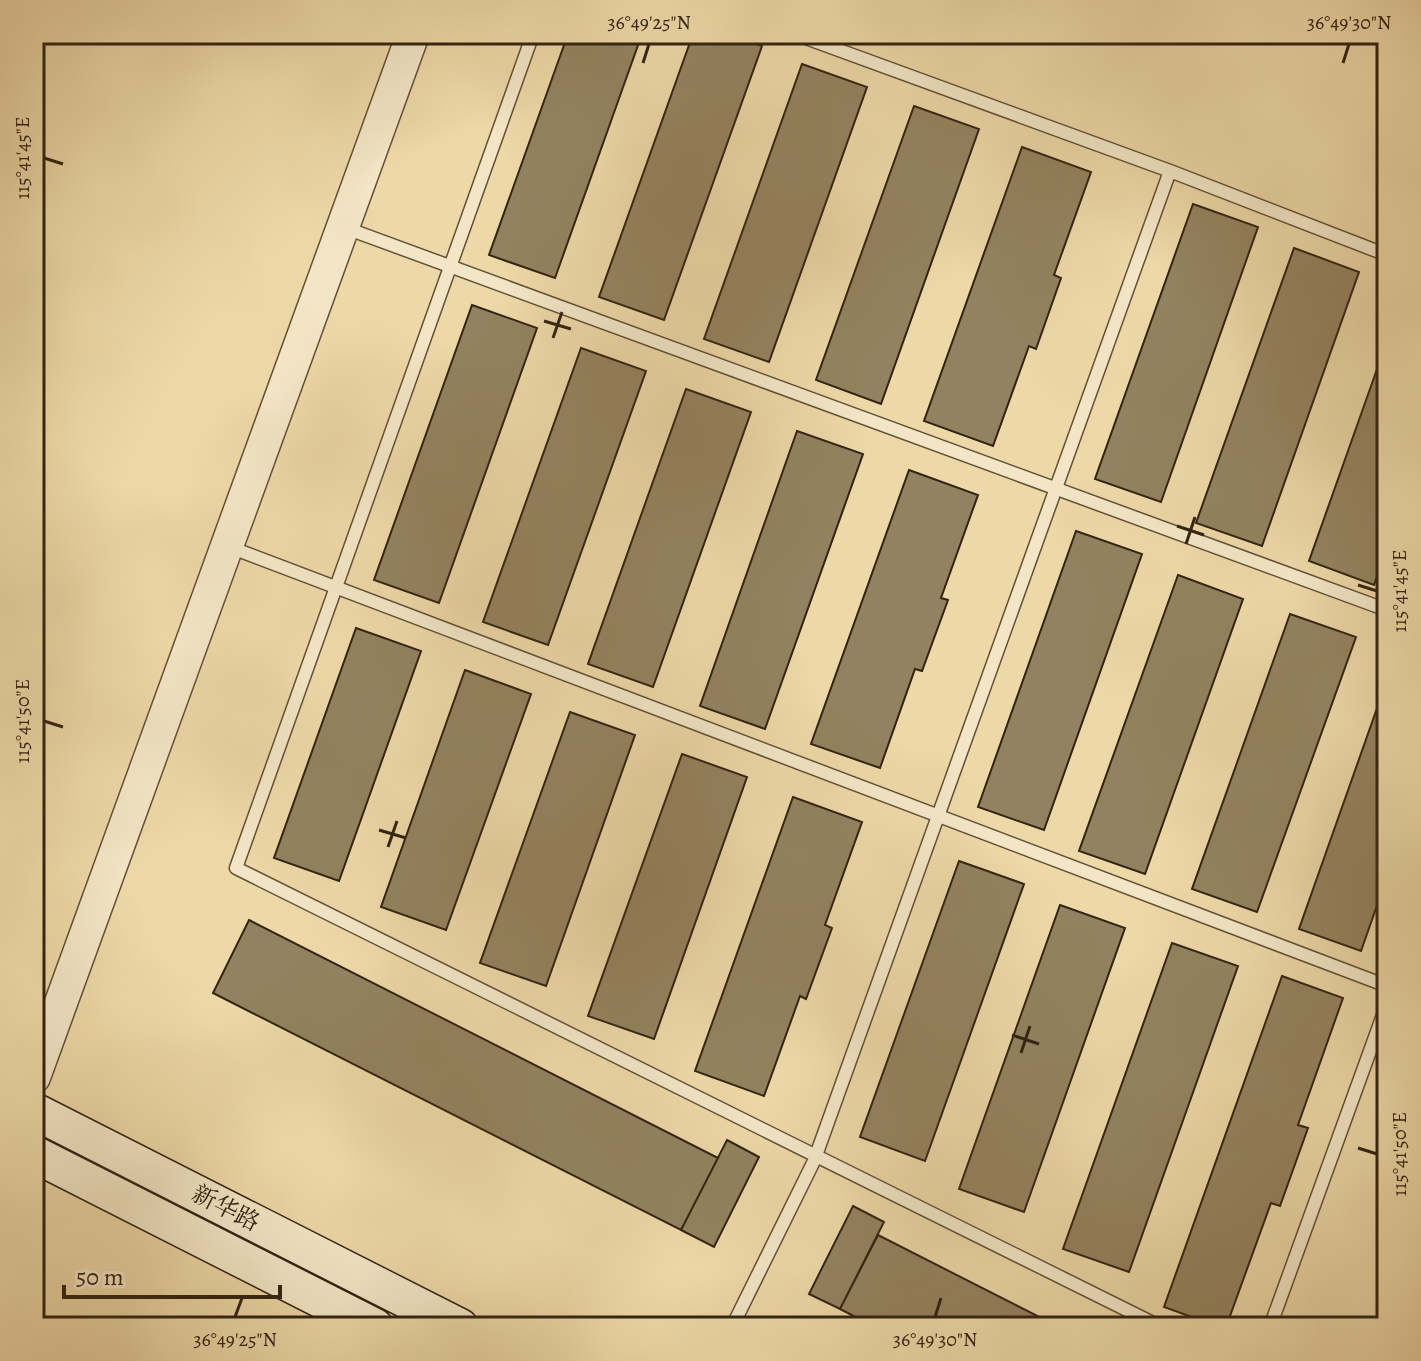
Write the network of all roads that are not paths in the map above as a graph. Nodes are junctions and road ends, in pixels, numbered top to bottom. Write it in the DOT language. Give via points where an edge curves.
graph roads {
  1 [pos="413,34"];
  2 [pos="533,34"];
  3 [pos="795,34"];
  4 [pos="1170,171"];
  5 [pos="343,227"];
  6 [pos="1387,255"];
  7 [pos="450,266"];
  8 [pos="1055,488"];
  9 [pos="227,546"];
  10 [pos="336,588"];
  11 [pos="1387,610"];
  12 [pos="938,815"];
  13 [pos="1387,986"];
  14 [pos="1387,1004"];
  15 [pos="34,1077"];
  16 [pos="34,1111"];
  17 [pos="34,1154"];
  18 [pos="816,1156"];
  19 [pos="375,1327"];
  20 [pos="460,1327"];
  21 [pos="732,1327"];
  22 [pos="1161,1327"];
  23 [pos="1270,1327"];
  1 -- 5 [label="street"];
  2 -- 7 [label="lane"];
  3 -- 4 [label="lane"];
  4 -- 6 [label="lane"];
  4 -- 8 [label="lane"];
  5 -- 7 [label="lane"];
  5 -- 9 [label="street"];
  7 -- 8 [label="lane"];
  7 -- 10 [label="lane"];
  8 -- 11 [label="lane"];
  8 -- 12 [label="lane"];
  9 -- 10 [label="lane"];
  9 -- 15 [label="street"];
  10 -- 12 [label="lane"];
  10 -- 18 [label="lane" via="236,868"];
  12 -- 13 [label="lane"];
  12 -- 18 [label="lane"];
  14 -- 23 [label="lane"];
  16 -- 20 [label="main road, 新华路"];
  17 -- 19 [label="main road, 新华路"];
  18 -- 21 [label="lane"];
  18 -- 22 [label="lane"];
}
